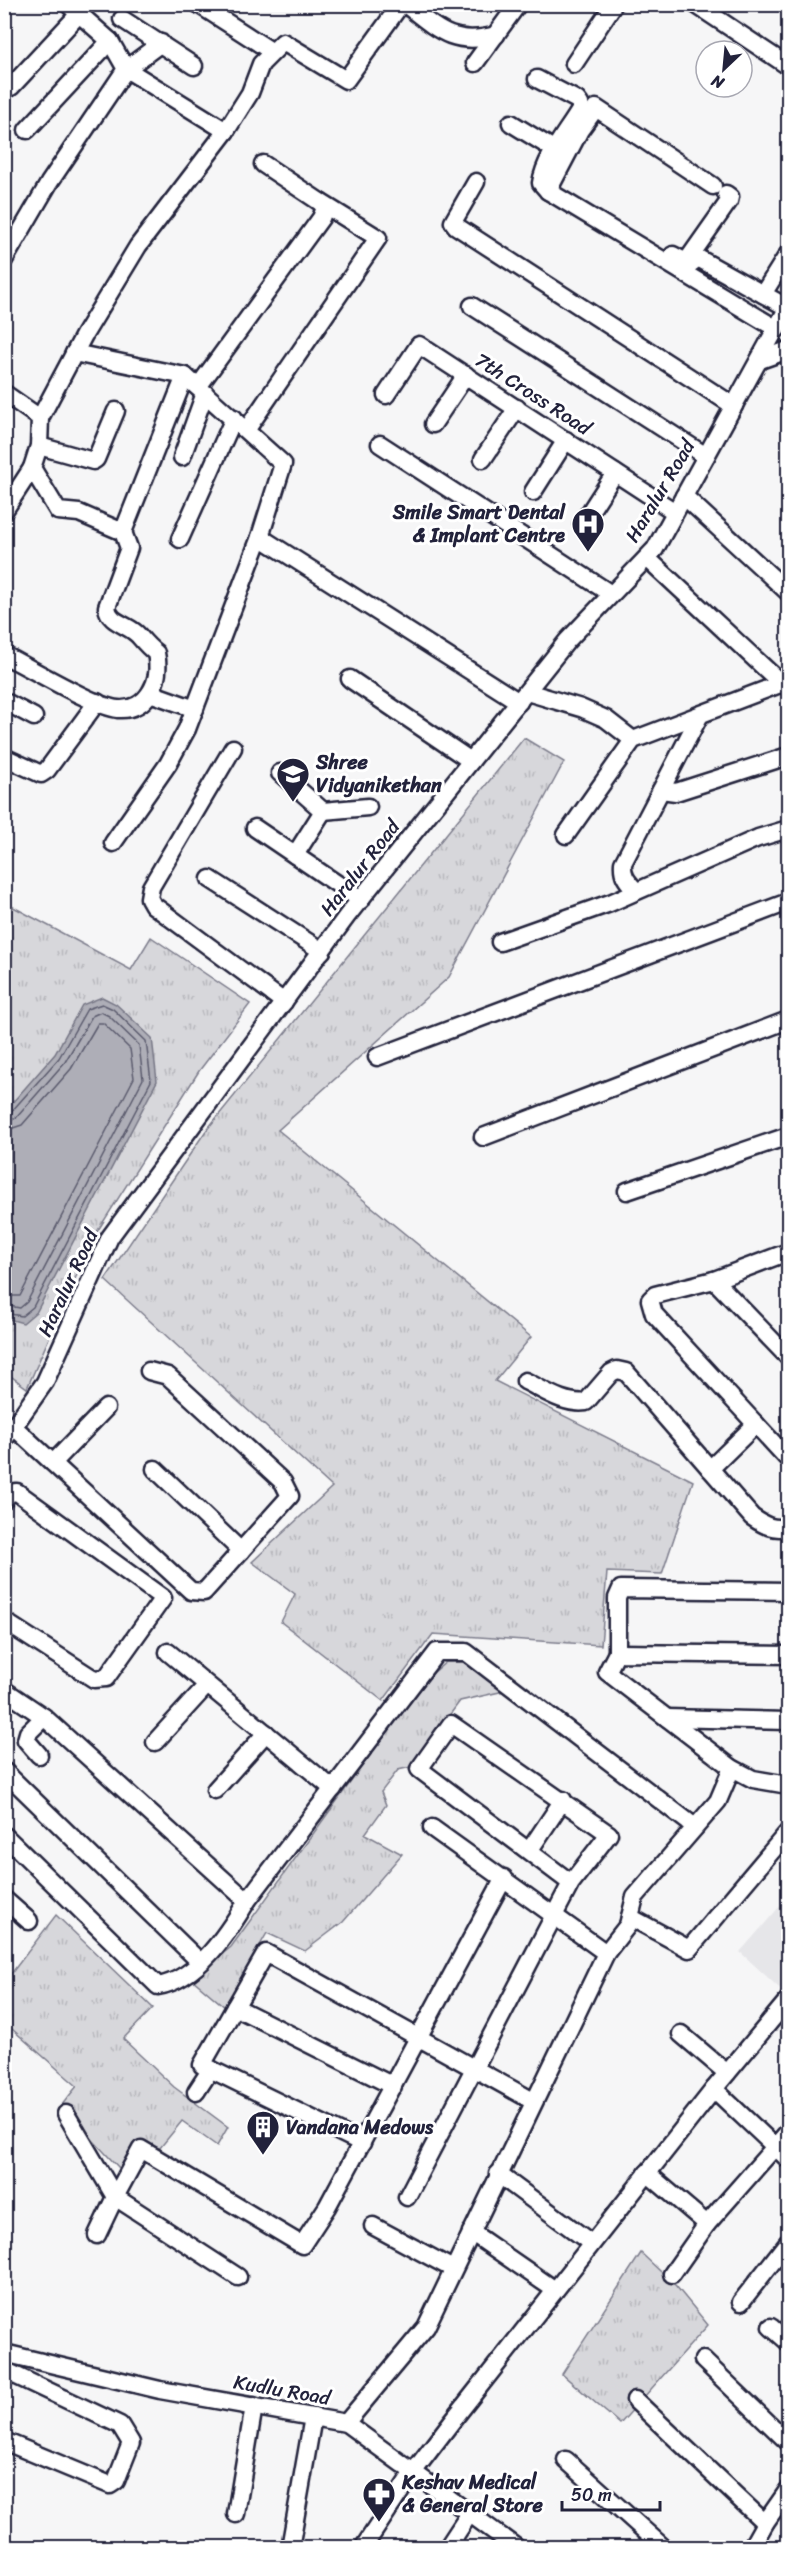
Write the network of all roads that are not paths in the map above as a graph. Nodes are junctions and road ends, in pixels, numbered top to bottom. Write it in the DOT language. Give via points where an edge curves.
graph roads {
  1 [pos="403,4"];
  2 [pos="519,4"];
  3 [pos="614,4"];
  4 [pos="695,4"];
  5 [pos="205,6"];
  6 [pos="74,9"];
  7 [pos="122,19"];
  8 [pos="496,35"];
  9 [pos="110,41"];
  10 [pos="161,43"];
  11 [pos="271,51"];
  12 [pos="475,63"];
  13 [pos="574,64"];
  14 [pos="194,66"];
  15 [pos="789,66"];
  16 [pos="126,69"];
  17 [pos="537,79"];
  18 [pos="11,87"];
  19 [pos="512,123"];
  20 [pos="27,130"];
  21 [pos="226,131"];
  22 [pos="555,150"];
  23 [pos="263,164"];
  24 [pos="476,182"];
  25 [pos="549,187"];
  26 [pos="320,202"];
  27 [pos="4,260"];
  28 [pos="686,262"];
  29 [pos="786,263"];
  30 [pos="763,294"];
  31 [pos="472,306"];
  32 [pos="788,308"];
  33 [pos="777,329"];
  34 [pos="789,350"];
  35 [pos="74,353"];
  36 [pos="759,360"];
  37 [pos="466,375"];
  38 [pos="196,386"];
  39 [pos="4,393"];
  40 [pos="386,395"];
  41 [pos="734,406"];
  42 [pos="517,408"];
  43 [pos="116,411"];
  44 [pos="40,418"];
  45 [pos="234,418"];
  46 [pos="433,424"];
  47 [pos="247,429"];
  48 [pos="566,440"];
  49 [pos="380,444"];
  50 [pos="39,446"];
  51 [pos="706,456"];
  52 [pos="182,457"];
  53 [pos="483,459"];
  54 [pos="32,468"];
  55 [pos="615,473"];
  56 [pos="532,492"];
  57 [pos="684,496"];
  58 [pos="4,511"];
  59 [pos="675,512"];
  60 [pos="582,524"];
  61 [pos="123,532"];
  62 [pos="260,537"];
  63 [pos="180,539"];
  64 [pos="647,558"];
  65 [pos="789,592"];
  66 [pos="611,594"];
  67 [pos="4,654"];
  68 [pos="350,679"];
  69 [pos="786,683"];
  70 [pos="150,693"];
  71 [pos="523,697"];
  72 [pos="4,701"];
  73 [pos="97,702"];
  74 [pos="195,709"];
  75 [pos="700,715"];
  76 [pos="34,717"];
  77 [pos="633,740"];
  78 [pos="233,748"];
  79 [pos="789,756"];
  80 [pos="4,757"];
  81 [pos="471,761"];
  82 [pos="280,773"];
  83 [pos="661,790"];
  84 [pos="368,807"];
  85 [pos="323,811"];
  86 [pos="255,828"];
  87 [pos="789,828"];
  88 [pos="566,835"];
  89 [pos="113,843"];
  90 [pos="295,855"];
  91 [pos="210,879"];
  92 [pos="636,891"];
  93 [pos="361,900"];
  94 [pos="789,902"];
  95 [pos="500,942"];
  96 [pos="322,951"];
  97 [pos="284,1002"];
  98 [pos="789,1020"];
  99 [pos="377,1057"];
  100 [pos="789,1136"];
  101 [pos="483,1137"];
  102 [pos="627,1191"];
  103 [pos="789,1252"];
  104 [pos="714,1280"];
  105 [pos="789,1357"];
  106 [pos="149,1371"];
  107 [pos="525,1381"];
  108 [pos="106,1408"];
  109 [pos="756,1424"];
  110 [pos="9,1433"];
  111 [pos="789,1459"];
  112 [pos="53,1463"];
  113 [pos="155,1469"];
  114 [pos="710,1469"];
  115 [pos="4,1500"];
  116 [pos="789,1527"];
  117 [pos="241,1551"];
  118 [pos="789,1590"];
  119 [pos="4,1621"];
  120 [pos="168,1652"];
  121 [pos="617,1653"];
  122 [pos="789,1655"];
  123 [pos="207,1685"];
  124 [pos="4,1690"];
  125 [pos="44,1717"];
  126 [pos="667,1718"];
  127 [pos="789,1721"];
  128 [pos="266,1733"];
  129 [pos="156,1742"];
  130 [pos="39,1755"];
  131 [pos="732,1768"];
  132 [pos="4,1771"];
  133 [pos="789,1785"];
  134 [pos="333,1788"];
  135 [pos="215,1790"];
  136 [pos="563,1800"];
  137 [pos="695,1827"];
  138 [pos="432,1828"];
  139 [pos="789,1832"];
  140 [pos="4,1835"];
  141 [pos="529,1851"];
  142 [pos="504,1878"];
  143 [pos="571,1883"];
  144 [pos="4,1899"];
  145 [pos="247,1901"];
  146 [pos="555,1916"];
  147 [pos="630,1917"];
  148 [pos="29,1922"];
  149 [pos="606,1953"];
  150 [pos="200,1962"];
  151 [pos="789,2000"];
  152 [pos="235,2007"];
  153 [pos="681,2034"];
  154 [pos="418,2038"];
  155 [pos="211,2069"];
  156 [pos="474,2069"];
  157 [pos="728,2073"];
  158 [pos="393,2086"];
  159 [pos="714,2089"];
  160 [pos="196,2091"];
  161 [pos="533,2101"];
  162 [pos="66,2114"];
  163 [pos="789,2132"];
  164 [pos="362,2144"];
  165 [pos="774,2146"];
  166 [pos="789,2159"];
  167 [pos="647,2173"];
  168 [pos="498,2174"];
  169 [pos="407,2197"];
  170 [pos="115,2198"];
  171 [pos="707,2224"];
  172 [pos="373,2226"];
  173 [pos="471,2232"];
  174 [pos="96,2235"];
  175 [pos="789,2242"];
  176 [pos="591,2243"];
  177 [pos="453,2269"];
  178 [pos="672,2274"];
  179 [pos="238,2277"];
  180 [pos="555,2290"];
  181 [pos="741,2302"];
  182 [pos="771,2327"];
  183 [pos="789,2342"];
  184 [pos="4,2353"];
  185 [pos="703,2360"];
  186 [pos="4,2370"];
  187 [pos="635,2400"];
  188 [pos="254,2406"];
  189 [pos="313,2417"];
  190 [pos="346,2423"];
  191 [pos="4,2441"];
  192 [pos="789,2442"];
  193 [pos="566,2460"];
  194 [pos="414,2471"];
  195 [pos="789,2490"];
  196 [pos="470,2513"];
  197 [pos="236,2514"];
  198 [pos="765,2523"];
  199 [pos="290,2547"];
  200 [pos="363,2547"];
  201 [pos="447,2547"];
  202 [pos="517,2547"];
  203 [pos="664,2547"];
  204 [pos="751,2547"];
  1 -- 8 [label="street" via="455,37 469,40"];
  1 -- 11 [label="street" via="346,80 283,42"];
  2 -- 8 [label="street"];
  3 -- 13 [label="street"];
  4 -- 15 [label="street"];
  5 -- 11 [label="street"];
  6 -- 9 [label="street"];
  6 -- 18 [label="street"];
  7 -- 10 [label="street"];
  8 -- 12 [label="street"];
  9 -- 16 [label="street"];
  9 -- 20 [label="street"];
  10 -- 14 [label="street"];
  10 -- 16 [label="street"];
  11 -- 21 [label="street"];
  16 -- 21 [label="street"];
  16 -- 27 [label="street" via="49,183"];
  17 -- 22 [label="street" via="580,104"];
  19 -- 22 [label="street"];
  21 -- 35 [label="street" via="138,246"];
  22 -- 25 [label="street" via="541,183"];
  23 -- 26 [label="street"];
  24 -- 41 [label="street" via="456,215 456,226"];
  25 -- 28 [label="street"];
  25 -- 28 [label="street" via="596,108 730,197"];
  25 -- 33 [label="street"];
  26 -- 38 [label="street" via="325,208 321,218"];
  26 -- 47 [label="street" via="378,238"];
  28 -- 30 [label="street" via="692,264 698,258"];
  29 -- 30 [label="street"];
  30 -- 32 [label="street"];
  31 -- 51 [label="street"];
  32 -- 33 [label="street, Haralur Road"];
  33 -- 36 [label="street, Haralur Road"];
  34 -- 36 [label="street"];
  35 -- 38 [label="street"];
  35 -- 44 [label="street"];
  36 -- 41 [label="street, Haralur Road"];
  37 -- 40 [label="street, 7th Cross Road" via="419,345"];
  37 -- 42 [label="street, 7th Cross Road"];
  37 -- 46 [label="street"];
  38 -- 45 [label="street"];
  38 -- 52 [label="street"];
  38 -- 61 [label="street"];
  39 -- 44 [label="street"];
  41 -- 51 [label="street, Haralur Road"];
  42 -- 48 [label="street, 7th Cross Road"];
  42 -- 53 [label="street"];
  43 -- 50 [label="street" via="93,461"];
  44 -- 50 [label="street"];
  45 -- 47 [label="street"];
  45 -- 63 [label="street"];
  47 -- 62 [label="street" via="284,464"];
  48 -- 55 [label="street, 7th Cross Road"];
  48 -- 56 [label="street"];
  49 -- 66 [label="street"];
  50 -- 54 [label="street"];
  51 -- 57 [label="street, Haralur Road"];
  54 -- 58 [label="street"];
  54 -- 61 [label="street" via="58,510 79,513"];
  55 -- 59 [label="street, 7th Cross Road"];
  55 -- 60 [label="street"];
  57 -- 59 [label="street, Haralur Road"];
  57 -- 65 [label="street"];
  59 -- 64 [label="street, Haralur Road"];
  61 -- 70 [label="street" via="129,548 108,613 156,653 159,668"];
  62 -- 71 [label="street"];
  62 -- 74 [label="street"];
  64 -- 66 [label="street, Haralur Road"];
  64 -- 69 [label="street"];
  66 -- 71 [label="street, Haralur Road"];
  67 -- 73 [label="street"];
  68 -- 81 [label="street"];
  69 -- 75 [label="street"];
  70 -- 73 [label="street" via="131,709"];
  70 -- 74 [label="street"];
  71 -- 77 [label="street" via="581,708 606,719"];
  71 -- 81 [label="street, Haralur Road"];
  72 -- 76 [label="street"];
  73 -- 80 [label="street" via="40,774"];
  74 -- 89 [label="street" via="179,746"];
  75 -- 77 [label="street"];
  75 -- 83 [label="street"];
  77 -- 88 [label="street"];
  78 -- 97 [label="street" via="148,898"];
  79 -- 83 [label="street" via="676,792"];
  81 -- 93 [label="street, Haralur Road"];
  82 -- 85 [label="street"];
  83 -- 92 [label="street" via="623,863 622,873"];
  84 -- 85 [label="street"];
  85 -- 90 [label="street"];
  86 -- 90 [label="street"];
  87 -- 92 [label="street"];
  90 -- 93 [label="street"];
  91 -- 96 [label="street"];
  92 -- 95 [label="street"];
  93 -- 96 [label="street, Haralur Road"];
  94 -- 99 [label="street"];
  96 -- 97 [label="street, Haralur Road"];
  97 -- 110 [label="street, Haralur Road" via="110,1237 45,1382"];
  98 -- 101 [label="street"];
  100 -- 102 [label="street"];
  103 -- 104 [label="street"];
  104 -- 105 [label="street"];
  104 -- 109 [label="street" via="656,1294 650,1300 651,1307"];
  106 -- 117 [label="street" via="168,1376 283,1482 290,1496"];
  107 -- 114 [label="street" via="577,1403 586,1402 611,1373 626,1372"];
  108 -- 112 [label="street"];
  109 -- 111 [label="street"];
  109 -- 114 [label="street"];
  110 -- 112 [label="street"];
  112 -- 117 [label="street" via="191,1591 204,1592"];
  113 -- 117 [label="street"];
  114 -- 116 [label="street" via="765,1527"];
  115 -- 119 [label="street" via="9,1493 17,1492 163,1598 106,1678 94,1679"];
  118 -- 121 [label="street" via="621,1589 617,1598"];
  120 -- 123 [label="street"];
  121 -- 122 [label="street"];
  121 -- 126 [label="street" via="607,1672"];
  123 -- 128 [label="street"];
  123 -- 129 [label="street"];
  124 -- 125 [label="street"];
  125 -- 130 [label="street" via="26,1740"];
  125 -- 145 [label="street"];
  126 -- 127 [label="street"];
  126 -- 131 [label="street"];
  128 -- 134 [label="street"];
  128 -- 135 [label="street"];
  131 -- 133 [label="street" via="764,1782"];
  131 -- 137 [label="street" via="718,1801"];
  132 -- 150 [label="street"];
  134 -- 137 [label="street" via="437,1652 466,1652"];
  134 -- 145 [label="street"];
  136 -- 141 [label="street"];
  136 -- 141 [label="street" via="451,1724 419,1769"];
  136 -- 143 [label="street" via="609,1834"];
  137 -- 147 [label="street" via="635,1897"];
  138 -- 142 [label="street"];
  139 -- 147 [label="street" via="689,1949"];
  140 -- 150 [label="street" via="158,1986 171,1983"];
  141 -- 143 [label="street"];
  142 -- 146 [label="street"];
  142 -- 154 [label="street"];
  143 -- 146 [label="street"];
  144 -- 148 [label="street"];
  145 -- 150 [label="street" via="230,1930"];
  146 -- 149 [label="street"];
  146 -- 156 [label="street"];
  147 -- 149 [label="street"];
  149 -- 161 [label="street"];
  151 -- 157 [label="street"];
  152 -- 154 [label="street" via="266,1953"];
  152 -- 155 [label="street" via="202,2065"];
  152 -- 158 [label="street"];
  153 -- 157 [label="street"];
  154 -- 156 [label="street"];
  154 -- 158 [label="street"];
  155 -- 160 [label="street"];
  155 -- 164 [label="street"];
  156 -- 161 [label="street"];
  156 -- 169 [label="street"];
  157 -- 159 [label="street"];
  158 -- 164 [label="street"];
  159 -- 165 [label="street"];
  159 -- 167 [label="street"];
  161 -- 168 [label="street"];
  162 -- 170 [label="street"];
  163 -- 165 [label="street"];
  164 -- 170 [label="street" via="302,2245 141,2149"];
  165 -- 166 [label="street"];
  165 -- 171 [label="street"];
  167 -- 171 [label="street"];
  167 -- 176 [label="street"];
  168 -- 173 [label="street"];
  168 -- 176 [label="street"];
  170 -- 174 [label="street"];
  170 -- 179 [label="street"];
  171 -- 178 [label="street"];
  172 -- 177 [label="street"];
  173 -- 177 [label="street"];
  173 -- 180 [label="street"];
  175 -- 181 [label="street"];
  176 -- 180 [label="street"];
  177 -- 190 [label="street" via="426,2326"];
  180 -- 194 [label="street"];
  182 -- 183 [label="street"];
  184 -- 188 [label="street, Kudlu Road" via="160,2390"];
  185 -- 192 [label="street"];
  186 -- 191 [label="street" via="120,2426 131,2443 116,2481 110,2485"];
  187 -- 198 [label="street"];
  188 -- 189 [label="street, Kudlu Road"];
  188 -- 197 [label="street"];
  189 -- 190 [label="street, Kudlu Road"];
  189 -- 199 [label="street"];
  190 -- 194 [label="street, Kudlu Road"];
  193 -- 203 [label="street"];
  194 -- 196 [label="street, Kudlu Road"];
  194 -- 200 [label="street"];
  195 -- 198 [label="street"];
  196 -- 201 [label="street"];
  196 -- 202 [label="street, Kudlu Road"];
  198 -- 204 [label="street"];
}
